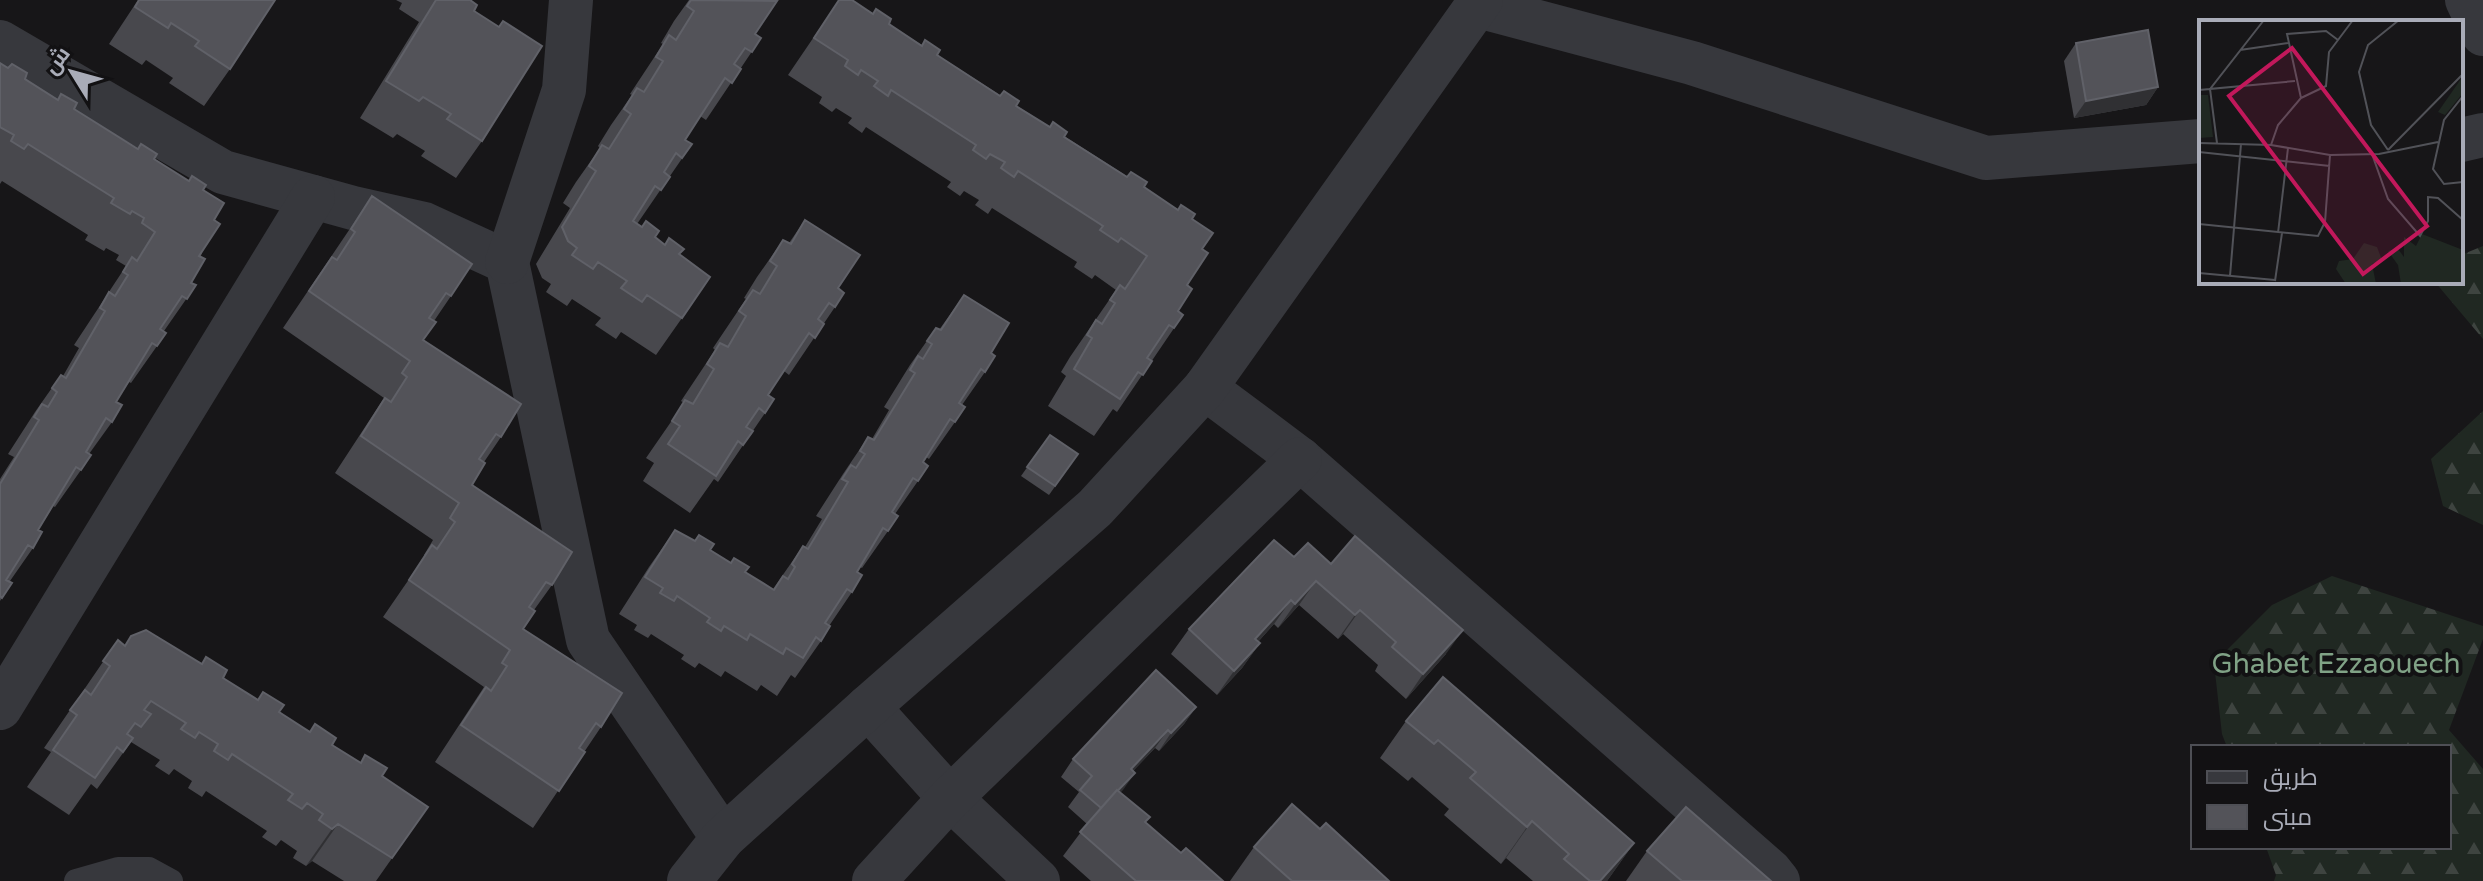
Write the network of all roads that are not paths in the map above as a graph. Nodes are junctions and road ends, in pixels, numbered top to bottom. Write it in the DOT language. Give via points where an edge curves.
graph roads {
  1 [pos="571,0"];
  2 [pos="2467,0"];
  3 [pos="1480,3"];
  4 [pos="2483,34"];
  5 [pos="0,42"];
  6 [pos="2483,135"];
  7 [pos="2463,140"];
  8 [pos="2199,141"];
  9 [pos="313,197"];
  10 [pos="507,262"];
  11 [pos="1205,388"];
  12 [pos="1300,459"];
  13 [pos="868,707"];
  14 [pos="0,708"];
  15 [pos="950,798"];
  16 [pos="723,838"];
  17 [pos="76,881"];
  18 [pos="171,881"];
  19 [pos="689,881"];
  20 [pos="874,881"];
  21 [pos="1038,881"];
  22 [pos="1778,881"];
  1 -- 10 [label="street" via="564,90"];
  2 -- 4 [label="street"];
  3 -- 8 [label="street" via="1692,63 1986,158"];
  3 -- 11 [label="street"];
  5 -- 9 [label="street" via="223,172"];
  6 -- 7 [label="street"];
  9 -- 10 [label="street" via="424,224"];
  9 -- 14 [label="street"];
  10 -- 16 [label="street" via="588,640"];
  11 -- 12 [label="street"];
  11 -- 13 [label="street" via="1095,508"];
  12 -- 15 [label="street"];
  12 -- 22 [label="street"];
  13 -- 15 [label="street"];
  13 -- 16 [label="street"];
  15 -- 20 [label="street"];
  15 -- 21 [label="street"];
  16 -- 19 [label="street"];
  17 -- 18 [label="lane" via="118,869 149,869"];
}
